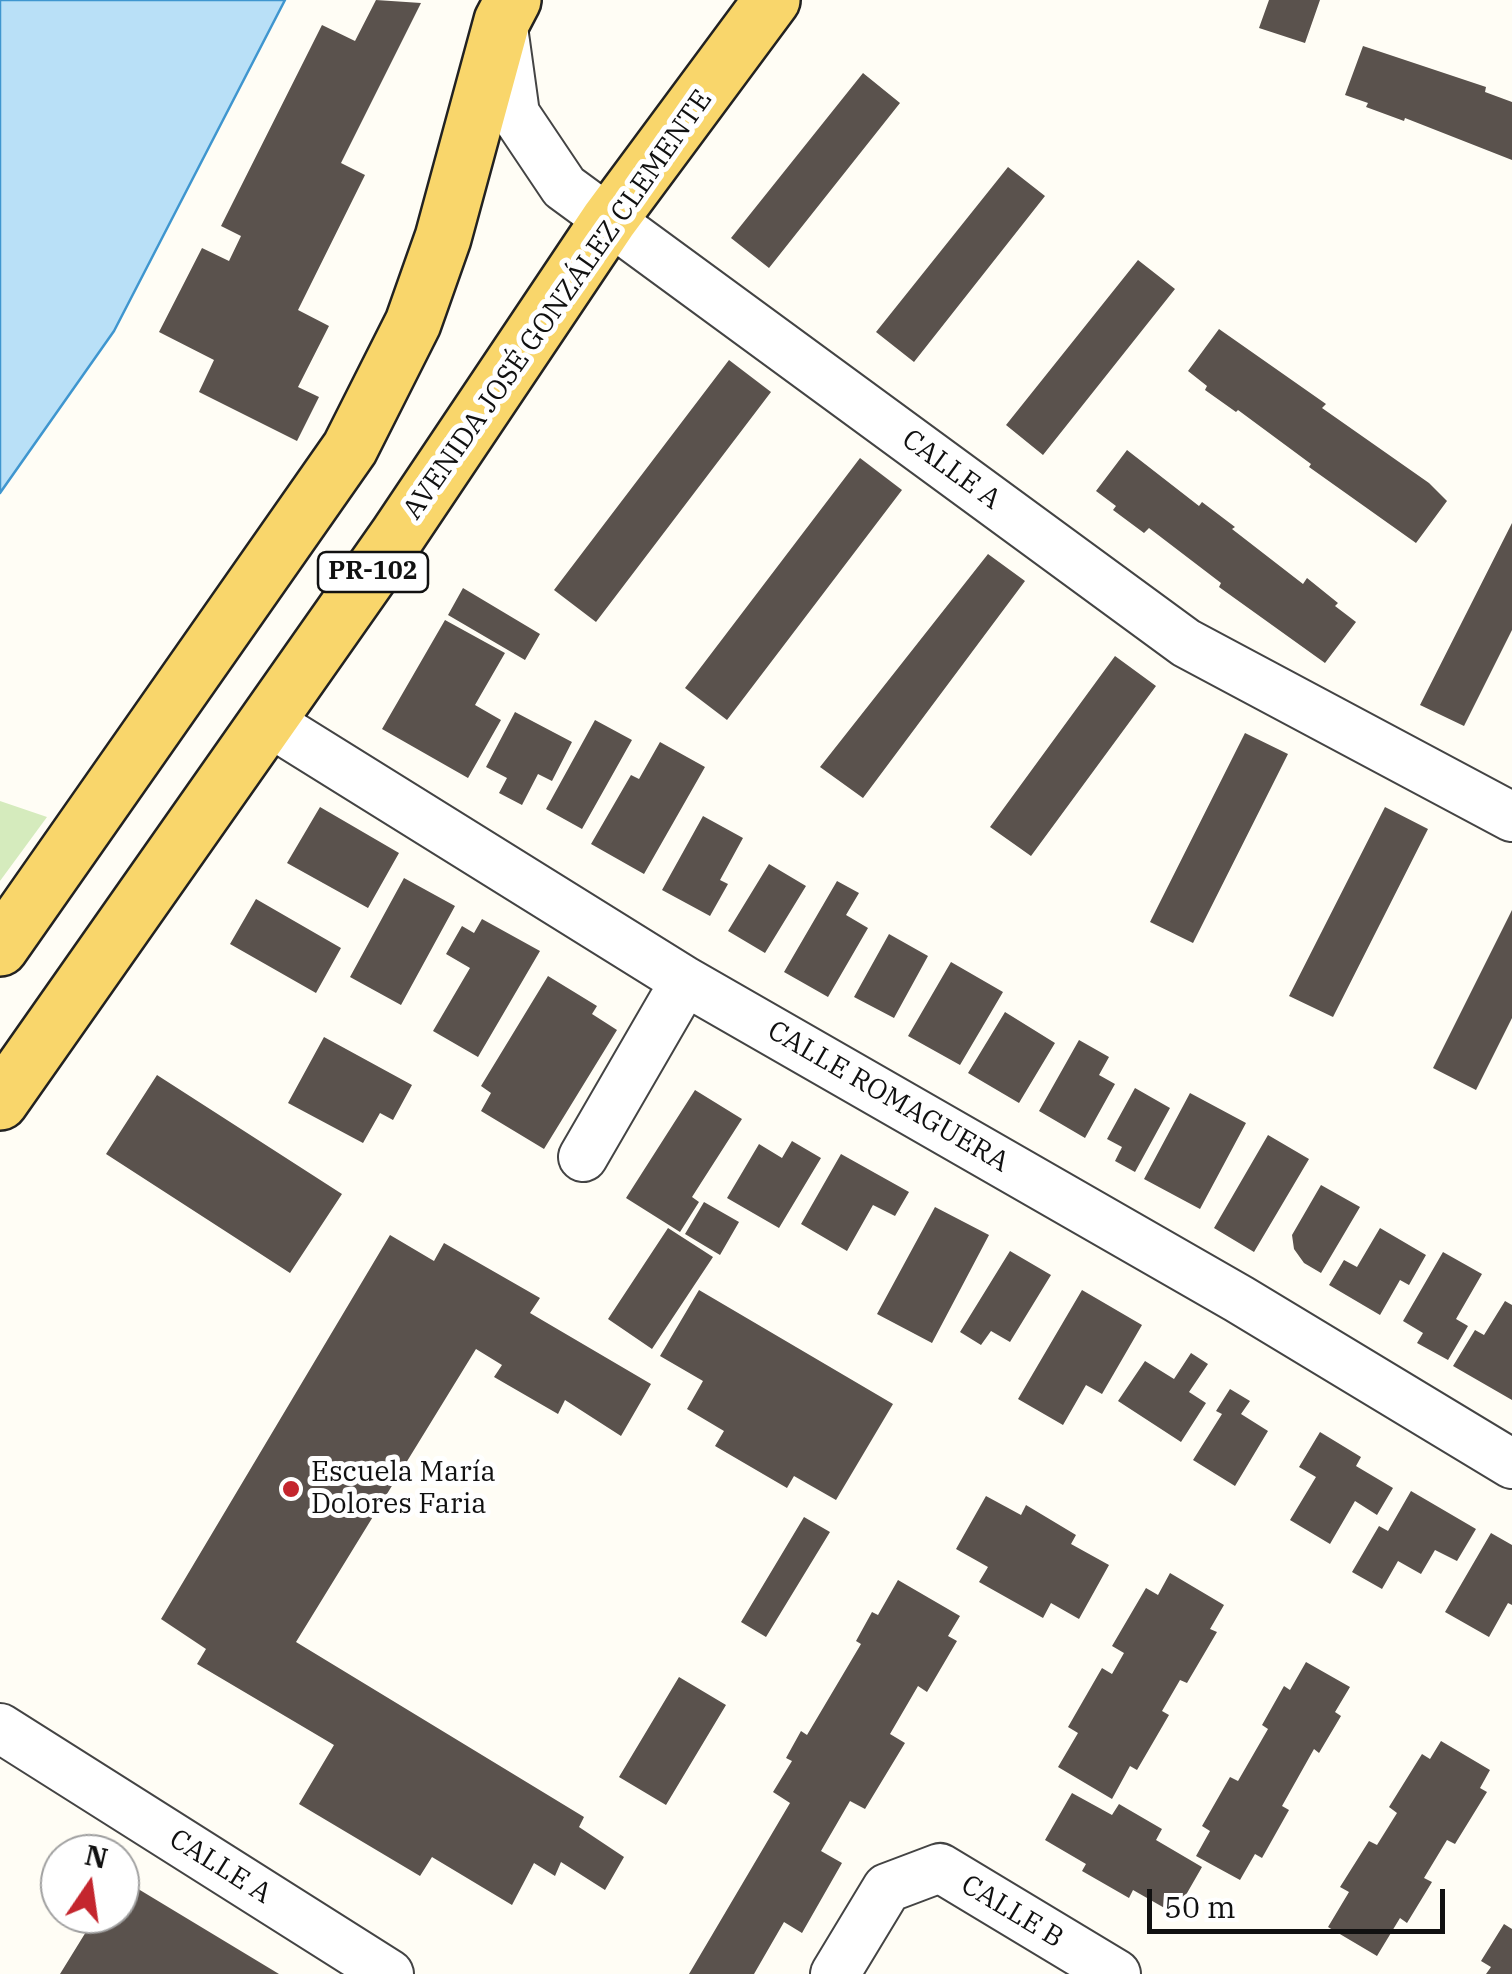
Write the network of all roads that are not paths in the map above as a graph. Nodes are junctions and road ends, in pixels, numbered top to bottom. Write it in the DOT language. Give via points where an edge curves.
graph roads {
  1 [pos="508,10"];
  2 [pos="758,20"];
  3 [pos="610,220"];
  4 [pos="269,722"];
  5 [pos="1512,817"];
  6 [pos="0,948"];
  7 [pos="686,981"];
  8 [pos="0,1102"];
  9 [pos="584,1157"];
  10 [pos="1512,1464"];
  11 [pos="0,1728"];
  12 [pos="388,1974"];
  13 [pos="835,1974"];
  14 [pos="1116,1974"];
  1 -- 3 [label="street, CALLE A" via="515,114 564,188"];
  1 -- 6 [label="main road, PR-102" via="413,323 350,448"];
  2 -- 3 [label="main road, AVENIDA JOSÉ GONZÁLEZ CLEMENTE / PR-102"];
  3 -- 4 [label="main road, AVENIDA JOSÉ GONZÁLEZ CLEMENTE / PR-102"];
  3 -- 5 [label="street, CALLE A" via="1186,643"];
  4 -- 7 [label="street, CALLE ROMAGUERA"];
  4 -- 8 [label="main road, AVENIDA JOSÉ GONZÁLEZ CLEMENTE / PR-102"];
  7 -- 9 [label="street"];
  7 -- 10 [label="street, CALLE ROMAGUERA" via="1240,1299"];
  11 -- 12 [label="street, CALLE A"];
  13 -- 14 [label="street, CALLE B" via="887,1888 940,1868"];
}
